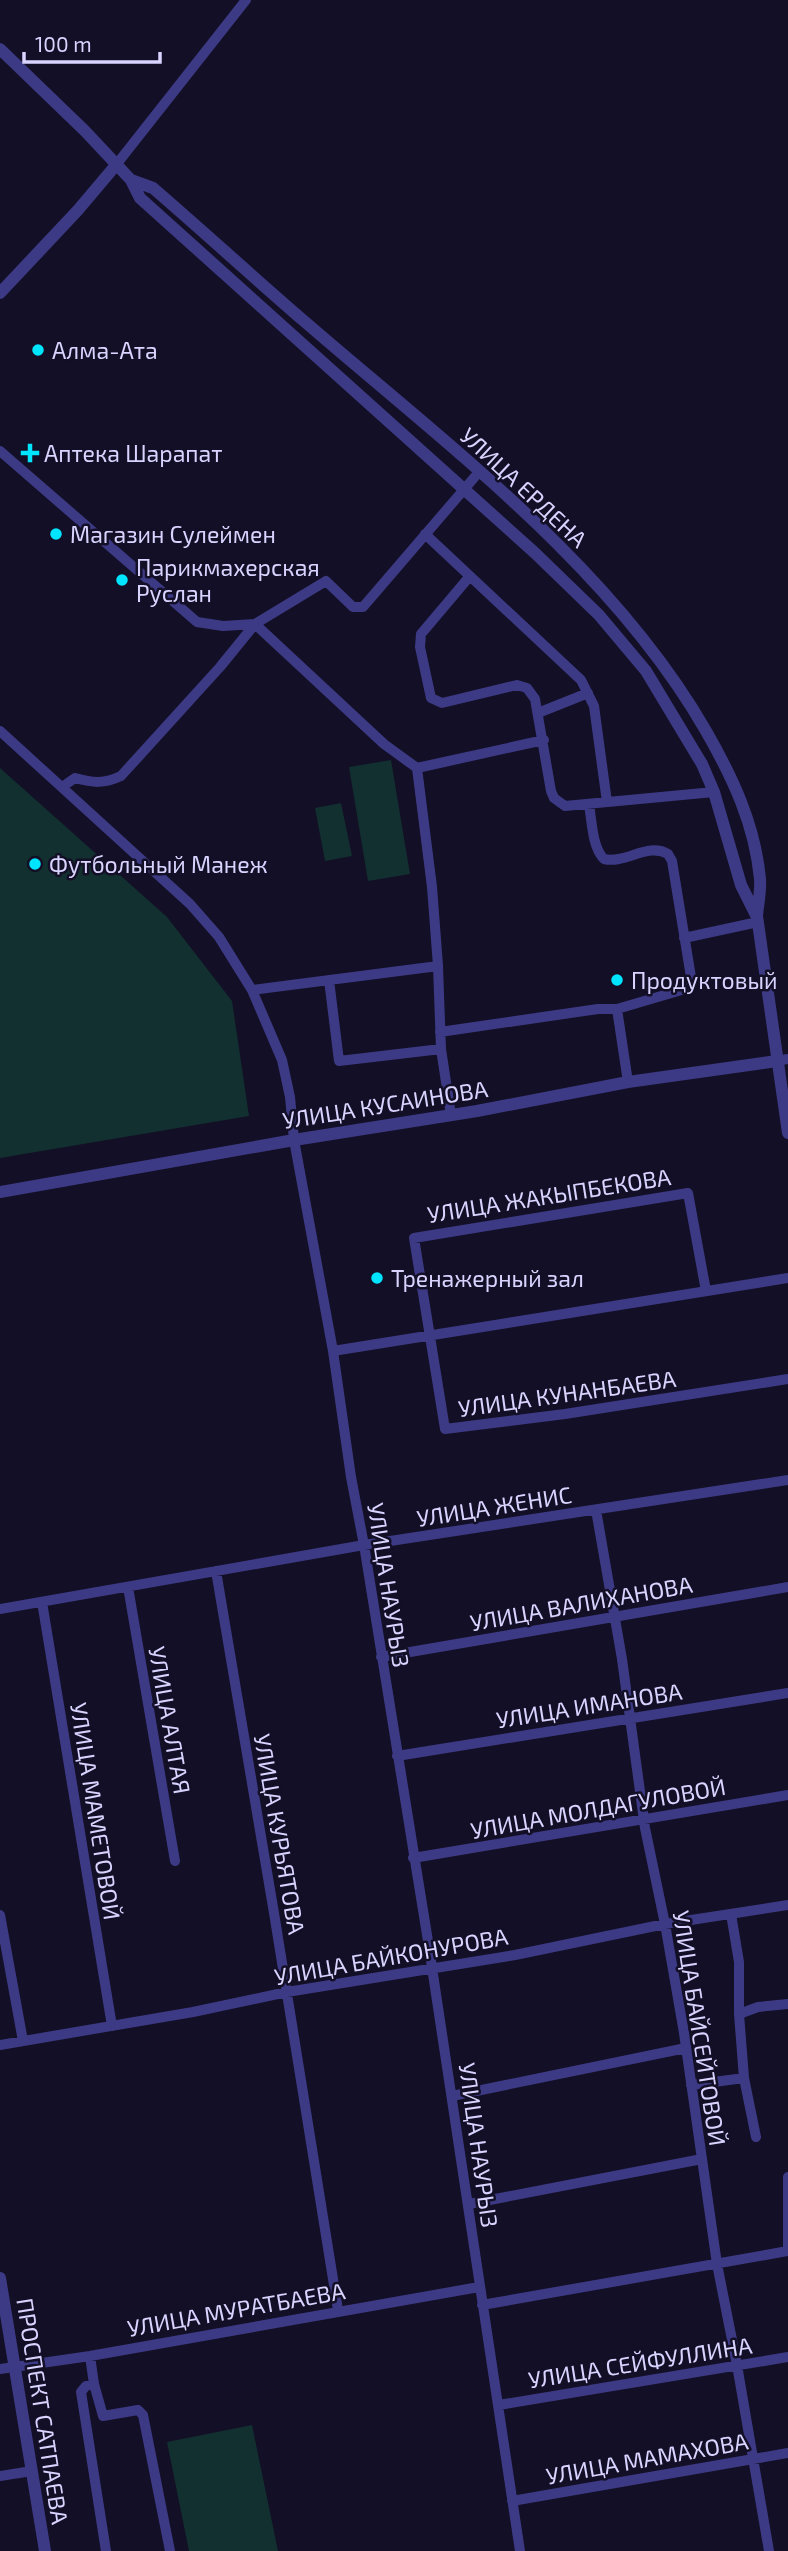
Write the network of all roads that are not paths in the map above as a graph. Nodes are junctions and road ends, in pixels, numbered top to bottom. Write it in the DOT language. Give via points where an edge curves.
graph roads {
  1 [pos="246,0"];
  2 [pos="0,49"];
  3 [pos="116,164"];
  4 [pos="131,180"];
  5 [pos="0,293"];
  6 [pos="0,451"];
  7 [pos="479,472"];
  8 [pos="462,489"];
  9 [pos="425,534"];
  10 [pos="470,576"];
  11 [pos="255,624"];
  12 [pos="588,692"];
  13 [pos="538,713"];
  14 [pos="0,731"];
  15 [pos="544,740"];
  16 [pos="417,768"];
  17 [pos="62,787"];
  18 [pos="714,792"];
  19 [pos="607,802"];
  20 [pos="589,805"];
  21 [pos="757,919"];
  22 [pos="684,938"];
  23 [pos="439,966"];
  24 [pos="329,980"];
  25 [pos="252,990"];
  26 [pos="617,1009"];
  27 [pos="440,1032"];
  28 [pos="441,1049"];
  29 [pos="783,1060"];
  30 [pos="628,1082"];
  31 [pos="451,1115"];
  32 [pos="788,1133"];
  33 [pos="294,1140"];
  34 [pos="0,1192"];
  35 [pos="788,1278"];
  36 [pos="706,1291"];
  37 [pos="430,1335"];
  38 [pos="334,1351"];
  39 [pos="788,1378"];
  40 [pos="788,1480"];
  41 [pos="596,1510"];
  42 [pos="364,1545"];
  43 [pos="216,1572"];
  44 [pos="128,1587"];
  45 [pos="788,1587"];
  46 [pos="42,1602"];
  47 [pos="0,1609"];
  48 [pos="614,1616"];
  49 [pos="381,1657"];
  50 [pos="788,1693"];
  51 [pos="631,1718"];
  52 [pos="397,1756"];
  53 [pos="788,1796"];
  54 [pos="645,1820"];
  55 [pos="413,1858"];
  56 [pos="175,1861"];
  57 [pos="788,1905"];
  58 [pos="731,1914"];
  59 [pos="0,1915"];
  60 [pos="665,1924"];
  61 [pos="433,1968"];
  62 [pos="288,1992"];
  63 [pos="788,2004"];
  64 [pos="739,2014"];
  65 [pos="113,2026"];
  66 [pos="23,2041"];
  67 [pos="0,2045"];
  68 [pos="686,2048"];
  69 [pos="744,2078"];
  70 [pos="691,2085"];
  71 [pos="453,2096"];
  72 [pos="756,2137"];
  73 [pos="702,2159"];
  74 [pos="788,2177"];
  75 [pos="469,2204"];
  76 [pos="788,2251"];
  77 [pos="717,2264"];
  78 [pos="1,2287"];
  79 [pos="479,2287"];
  80 [pos="482,2305"];
  81 [pos="338,2310"];
  82 [pos="90,2356"];
  83 [pos="788,2357"];
  84 [pos="737,2365"];
  85 [pos="15,2366"];
  86 [pos="0,2369"];
  87 [pos="94,2384"];
  88 [pos="499,2405"];
  89 [pos="788,2453"];
  90 [pos="752,2459"];
  91 [pos="32,2471"];
  92 [pos="0,2476"];
  93 [pos="512,2501"];
  94 [pos="45,2551"];
  95 [pos="106,2551"];
  96 [pos="170,2551"];
  97 [pos="520,2551"];
  98 [pos="769,2551"];
  1 -- 3 [label="street"];
  2 -- 3 [label="street, УЛИЦА ЕРДЕНА"];
  3 -- 4 [label="street, УЛИЦА ЕРДЕНА"];
  3 -- 5 [label="street"];
  4 -- 7 [label="street, УЛИЦА ЕРДЕНА" via="153,188"];
  4 -- 8 [label="street, УЛИЦА ЕРДЕНА" via="140,198"];
  6 -- 11 [label="street" via="197,622"];
  7 -- 8 [label="street"];
  7 -- 21 [label="street, УЛИЦА ЕРДЕНА" via="611,600 693,708 749,819 761,881"];
  8 -- 9 [label="street"];
  8 -- 18 [label="street, УЛИЦА ЕРДЕНА" via="599,614 646,671"];
  9 -- 10 [label="street"];
  9 -- 11 [label="street" via="363,607 353,607 326,581"];
  10 -- 12 [label="street" via="581,680"];
  10 -- 13 [label="street" via="421,634 431,698 442,703 521,685 535,699"];
  11 -- 16 [label="street" via="384,744"];
  11 -- 17 [label="street" via="121,776 95,783 75,778"];
  12 -- 13 [label="street"];
  12 -- 19 [label="street"];
  13 -- 15 [label="street"];
  14 -- 17 [label="street, УЛИЦА НАУРЫЗ"];
  15 -- 16 [label="street"];
  15 -- 20 [label="street" via="554,798 565,806"];
  16 -- 23 [label="street"];
  17 -- 25 [label="street, УЛИЦА НАУРЫЗ" via="190,904 219,937"];
  18 -- 19 [label="street"];
  18 -- 21 [label="street, УЛИЦА ЕРДЕНА" via="741,885"];
  19 -- 20 [label="street"];
  20 -- 22 [label="street" via="604,859 655,849 668,854"];
  21 -- 22 [label="street"];
  21 -- 29 [label="street, УЛИЦА ЕРДЕНА"];
  22 -- 26 [label="street" via="691,977 685,989"];
  23 -- 24 [label="street"];
  23 -- 27 [label="street"];
  24 -- 25 [label="street"];
  24 -- 28 [label="street" via="339,1061"];
  25 -- 33 [label="street, УЛИЦА НАУРЫЗ" via="282,1060"];
  26 -- 27 [label="street"];
  26 -- 30 [label="street"];
  27 -- 28 [label="street"];
  28 -- 31 [label="street"];
  29 -- 30 [label="street, УЛИЦА КУСАИНОВА"];
  29 -- 32 [label="street, УЛИЦА ЕРДЕНА"];
  30 -- 31 [label="street, УЛИЦА КУСАИНОВА"];
  31 -- 33 [label="street, УЛИЦА КУСАИНОВА"];
  33 -- 34 [label="street, УЛИЦА КУСАИНОВА"];
  33 -- 38 [label="street, УЛИЦА НАУРЫЗ"];
  35 -- 36 [label="street"];
  36 -- 37 [label="street"];
  36 -- 37 [label="street, УЛИЦА ЖАКЫПБЕКОВА" via="686,1192 417,1236"];
  37 -- 38 [label="street"];
  37 -- 39 [label="street, УЛИЦА КУНАНБАЕВА" via="445,1429"];
  38 -- 42 [label="street, УЛИЦА НАУРЫЗ"];
  40 -- 41 [label="street, УЛИЦА ЖЕНИС"];
  41 -- 42 [label="street, УЛИЦА ЖЕНИС"];
  41 -- 48 [label="street, УЛИЦА БАЙСЕЙТОВОЙ"];
  42 -- 43 [label="street, УЛИЦА ЖЕНИС"];
  42 -- 49 [label="street, УЛИЦА НАУРЫЗ"];
  43 -- 44 [label="street, УЛИЦА ЖЕНИС"];
  43 -- 62 [label="street, УЛИЦА КУРЬЯТОВА"];
  44 -- 46 [label="street, УЛИЦА ЖЕНИС"];
  44 -- 56 [label="street, УЛИЦА АЛТАЯ"];
  45 -- 48 [label="street, УЛИЦА ВАЛИХАНОВА"];
  46 -- 47 [label="street, УЛИЦА ЖЕНИС"];
  46 -- 65 [label="street, УЛИЦА МАМЕТОВОЙ"];
  48 -- 49 [label="street, УЛИЦА ВАЛИХАНОВА"];
  48 -- 51 [label="street, УЛИЦА БАЙСЕЙТОВОЙ"];
  49 -- 52 [label="street, УЛИЦА НАУРЫЗ"];
  50 -- 51 [label="street, УЛИЦА ИМАНОВА"];
  51 -- 52 [label="street, УЛИЦА ИМАНОВА"];
  51 -- 54 [label="street, УЛИЦА БАЙСЕЙТОВОЙ"];
  52 -- 55 [label="street, УЛИЦА НАУРЫЗ"];
  53 -- 54 [label="street, УЛИЦА МОЛДАГУЛОВОЙ"];
  54 -- 55 [label="street, УЛИЦА МОЛДАГУЛОВОЙ"];
  54 -- 60 [label="street, УЛИЦА БАЙСЕЙТОВОЙ"];
  55 -- 61 [label="street, УЛИЦА НАУРЫЗ"];
  57 -- 58 [label="street, УЛИЦА БАЙКОНУРОВА"];
  58 -- 60 [label="street, УЛИЦА БАЙКОНУРОВА"];
  58 -- 64 [label="street" via="739,1962"];
  59 -- 66 [label="street"];
  60 -- 61 [label="street, УЛИЦА БАЙКОНУРОВА"];
  60 -- 68 [label="street, УЛИЦА БАЙСЕЙТОВОЙ"];
  61 -- 62 [label="street, УЛИЦА БАЙКОНУРОВА"];
  61 -- 71 [label="street, УЛИЦА НАУРЫЗ"];
  62 -- 65 [label="street, УЛИЦА БАЙКОНУРОВА"];
  62 -- 81 [label="street, УЛИЦА КУРЬЯТОВА"];
  63 -- 64 [label="street"];
  64 -- 69 [label="street"];
  65 -- 66 [label="street, УЛИЦА БАЙКОНУРОВА"];
  66 -- 67 [label="street, УЛИЦА БАЙКОНУРОВА"];
  68 -- 70 [label="street, УЛИЦА БАЙСЕЙТОВОЙ"];
  68 -- 71 [label="street"];
  69 -- 70 [label="street"];
  69 -- 72 [label="street"];
  70 -- 73 [label="street, УЛИЦА БАЙСЕЙТОВОЙ"];
  71 -- 75 [label="street, УЛИЦА НАУРЫЗ"];
  73 -- 75 [label="street"];
  73 -- 77 [label="street, УЛИЦА БАЙСЕЙТОВОЙ"];
  74 -- 76 [label="street"];
  75 -- 79 [label="street, УЛИЦА НАУРЫЗ"];
  76 -- 77 [label="street"];
  77 -- 80 [label="street"];
  77 -- 84 [label="street, УЛИЦА БАЙСЕЙТОВОЙ"];
  78 -- 85 [label="street, ПРОСПЕКТ САТПАЕВА"];
  79 -- 80 [label="street, УЛИЦА НАУРЫЗ"];
  79 -- 81 [label="street, УЛИЦА МУРАТБАЕВА"];
  80 -- 88 [label="street, УЛИЦА НАУРЫЗ"];
  81 -- 82 [label="street, УЛИЦА МУРАТБАЕВА"];
  82 -- 85 [label="street, УЛИЦА МУРАТБАЕВА"];
  82 -- 87 [label="street"];
  83 -- 84 [label="street, УЛИЦА СЕЙФУЛЛИНА"];
  84 -- 88 [label="street, УЛИЦА СЕЙФУЛЛИНА"];
  84 -- 90 [label="street, УЛИЦА БАЙСЕЙТОВОЙ"];
  85 -- 86 [label="street, УЛИЦА МУРАТБАЕВА"];
  85 -- 91 [label="street, ПРОСПЕКТ САТПАЕВА"];
  87 -- 95 [label="street" via="81,2392"];
  87 -- 96 [label="street" via="103,2416 130,2410 143,2415"];
  88 -- 93 [label="street, УЛИЦА НАУРЫЗ"];
  89 -- 90 [label="street, УЛИЦА МАМАХОВА"];
  90 -- 93 [label="street, УЛИЦА МАМАХОВА"];
  90 -- 98 [label="street, УЛИЦА БАЙСЕЙТОВОЙ"];
  91 -- 92 [label="street"];
  91 -- 94 [label="street, ПРОСПЕКТ САТПАЕВА"];
  93 -- 97 [label="street, УЛИЦА НАУРЫЗ"];
}
